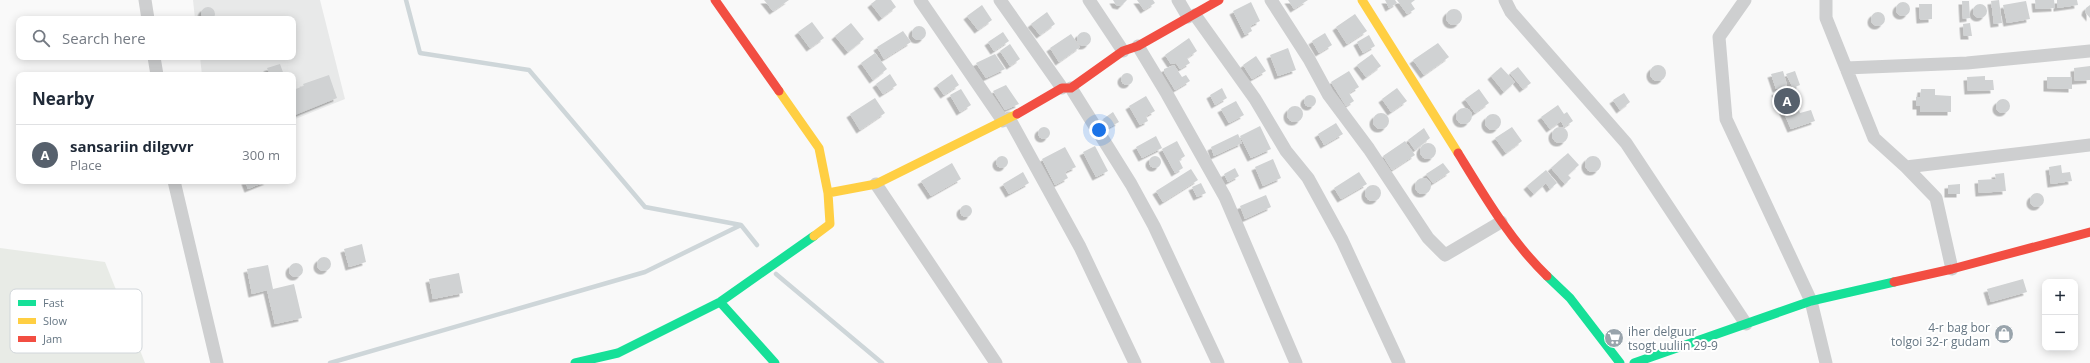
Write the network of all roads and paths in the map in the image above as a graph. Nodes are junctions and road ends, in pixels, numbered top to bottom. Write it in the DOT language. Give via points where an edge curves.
graph roads {
  1 [pos="145,0"];
  2 [pos="715,0"];
  3 [pos="920,0"];
  4 [pos="1000,0"];
  5 [pos="1089,0"];
  6 [pos="1178,0"];
  7 [pos="1219,0"];
  8 [pos="1271,0"];
  9 [pos="1362,0"];
  10 [pos="1505,0"];
  11 [pos="1745,0"];
  12 [pos="1826,0"];
  13 [pos="148,16"];
  14 [pos="1191,16"];
  15 [pos="1138,46"];
  16 [pos="1123,51"];
  17 [pos="2090,51"];
  18 [pos="154,60"];
  19 [pos="1846,68"];
  20 [pos="156,72"];
  21 [pos="1066,88"];
  22 [pos="1006,120"];
  23 [pos="2090,144"];
  24 [pos="1906,167"];
  25 [pos="175,184"];
  26 [pos="876,184"];
  27 [pos="828,193"];
  28 [pos="1501,222"];
  29 [pos="2090,232"];
  30 [pos="1952,269"];
  31 [pos="1811,301"];
  32 [pos="720,302"];
  33 [pos="1746,324"];
  34 [pos="217,363"];
  35 [pos="575,363"];
  36 [pos="776,363"];
  37 [pos="996,363"];
  38 [pos="1135,363"];
  39 [pos="1218,363"];
  40 [pos="1296,363"];
  41 [pos="1399,363"];
  42 [pos="1620,363"];
  43 [pos="1634,363"];
  44 [pos="1826,363"];
  1 -- 13 [label="street"];
  2 -- 27 [label="street" via="819,148"];
  3 -- 22 [label="street"];
  4 -- 21 [label="street"];
  5 -- 16 [label="street"];
  6 -- 14 [label="street"];
  7 -- 14 [label="street"];
  8 -- 28 [label="street" via="1328,94 1428,238 1445,254"];
  9 -- 28 [label="street"];
  10 -- 33 [label="street" via="1511,12 1626,143"];
  11 -- 31 [label="street" via="1719,37 1726,119"];
  12 -- 19 [label="street" via="1826,18"];
  14 -- 15 [label="street"];
  14 -- 41 [label="street" via="1255,99 1286,151 1308,178 1342,240"];
  15 -- 16 [label="street"];
  15 -- 40 [label="street" via="1225,198"];
  16 -- 21 [label="street"];
  17 -- 19 [label="street" via="1967,62"];
  18 -- 20 [label="street"];
  19 -- 24 [label="street" via="1874,138"];
  21 -- 22 [label="street"];
  21 -- 39 [label="street" via="1131,184 1154,226"];
  22 -- 26 [label="street"];
  22 -- 38 [label="street" via="1080,247"];
  23 -- 24 [label="street"];
  24 -- 30 [label="street" via="1936,198"];
  25 -- 34 [label="street"];
  26 -- 27 [label="street"];
  26 -- 37 [label="street"];
  27 -- 32 [label="street" via="830,224"];
  28 -- 42 [label="street" via="1527,256 1570,298"];
  29 -- 30 [label="street"];
  30 -- 31 [label="street"];
  31 -- 33 [label="street"];
  31 -- 44 [label="street"];
  32 -- 35 [label="street" via="618,353"];
  32 -- 36 [label="street"];
  33 -- 43 [label="street"];
}
